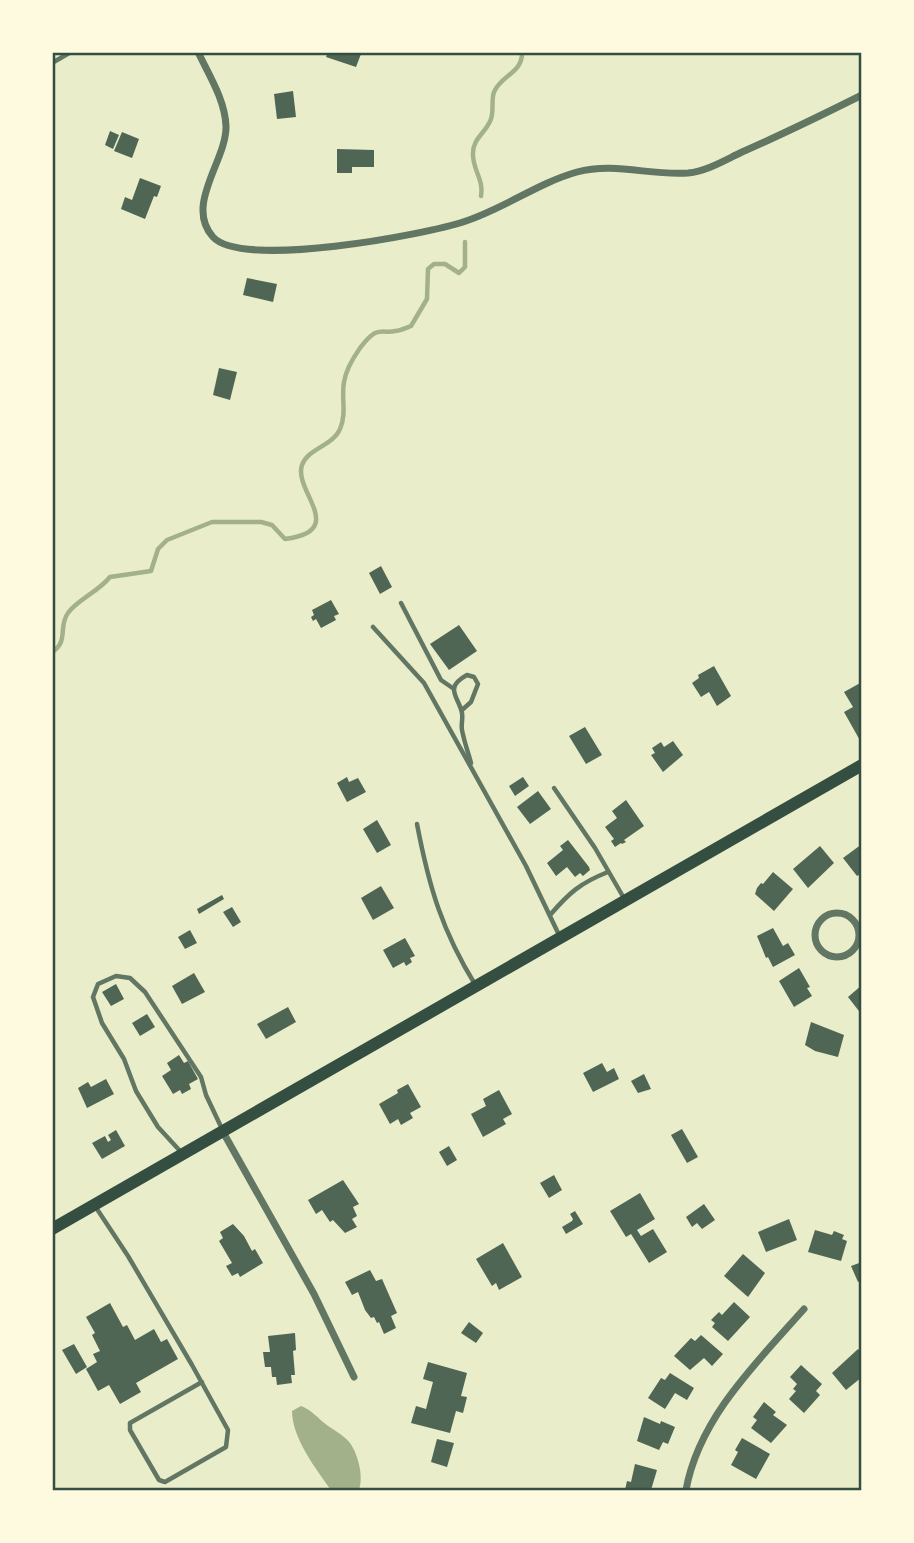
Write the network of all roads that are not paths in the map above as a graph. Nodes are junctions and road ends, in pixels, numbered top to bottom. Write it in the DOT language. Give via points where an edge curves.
graph roads {
  1 [pos="71,52"];
  2 [pos="198,52"];
  3 [pos="52,63"];
  4 [pos="862,95"];
  5 [pos="401,603"];
  6 [pos="373,627"];
  7 [pos="454,689"];
  8 [pos="461,710"];
  9 [pos="862,765"];
  10 [pos="473,771"];
  11 [pos="554,788"];
  12 [pos="417,824"];
  13 [pos="608,872"];
  14 [pos="625,901"];
  15 [pos="550,915"];
  16 [pos="862,916"];
  17 [pos="854,921"];
  18 [pos="561,938"];
  19 [pos="476,986"];
  20 [pos="223,1132"];
  21 [pos="183,1155"];
  22 [pos="94,1205"];
  23 [pos="52,1229"];
  24 [pos="804,1309"];
  25 [pos="354,1377"];
  26 [pos="202,1382"];
  27 [pos="686,1490"];
  1 -- 3 [label="lane"];
  2 -- 4 [label="street" via="224,110 226,128 205,199 206,222 219,243 242,249 290,249 408,236 470,220 586,170 698,171"];
  5 -- 7 [label="lane" via="441,680"];
  6 -- 10 [label="lane" via="424,683"];
  7 -- 8 [label="lane"];
  7 -- 8 [label="lane" via="467,675 478,684 471,702"];
  8 -- 10 [label="lane"];
  9 -- 14 [label="main road"];
  10 -- 15 [label="lane"];
  11 -- 13 [label="lane"];
  12 -- 19 [label="lane" via="438,913"];
  13 -- 14 [label="lane"];
  13 -- 15 [label="lane" via="568,893"];
  14 -- 18 [label="main road"];
  15 -- 18 [label="lane"];
  16 -- 17 [label="street"];
  17 -- 17 [label="street" via="839,913 821,920 814,938 822,953 835,958 850,953 858,942"];
  18 -- 19 [label="main road"];
  19 -- 20 [label="main road"];
  20 -- 21 [label="main road"];
  20 -- 21 [label="lane" via="201,1077 145,992 130,978 116,976 99,984 93,997 102,1023 158,1128"];
  20 -- 25 [label="street" via="314,1294"];
  21 -- 22 [label="main road"];
  22 -- 23 [label="main road"];
  22 -- 26 [label="lane"];
  24 -- 27 [label="street" via="723,1406"];
  26 -- 26 [label="lane" via="229,1430 226,1447 165,1482 159,1480 130,1423"];
}
